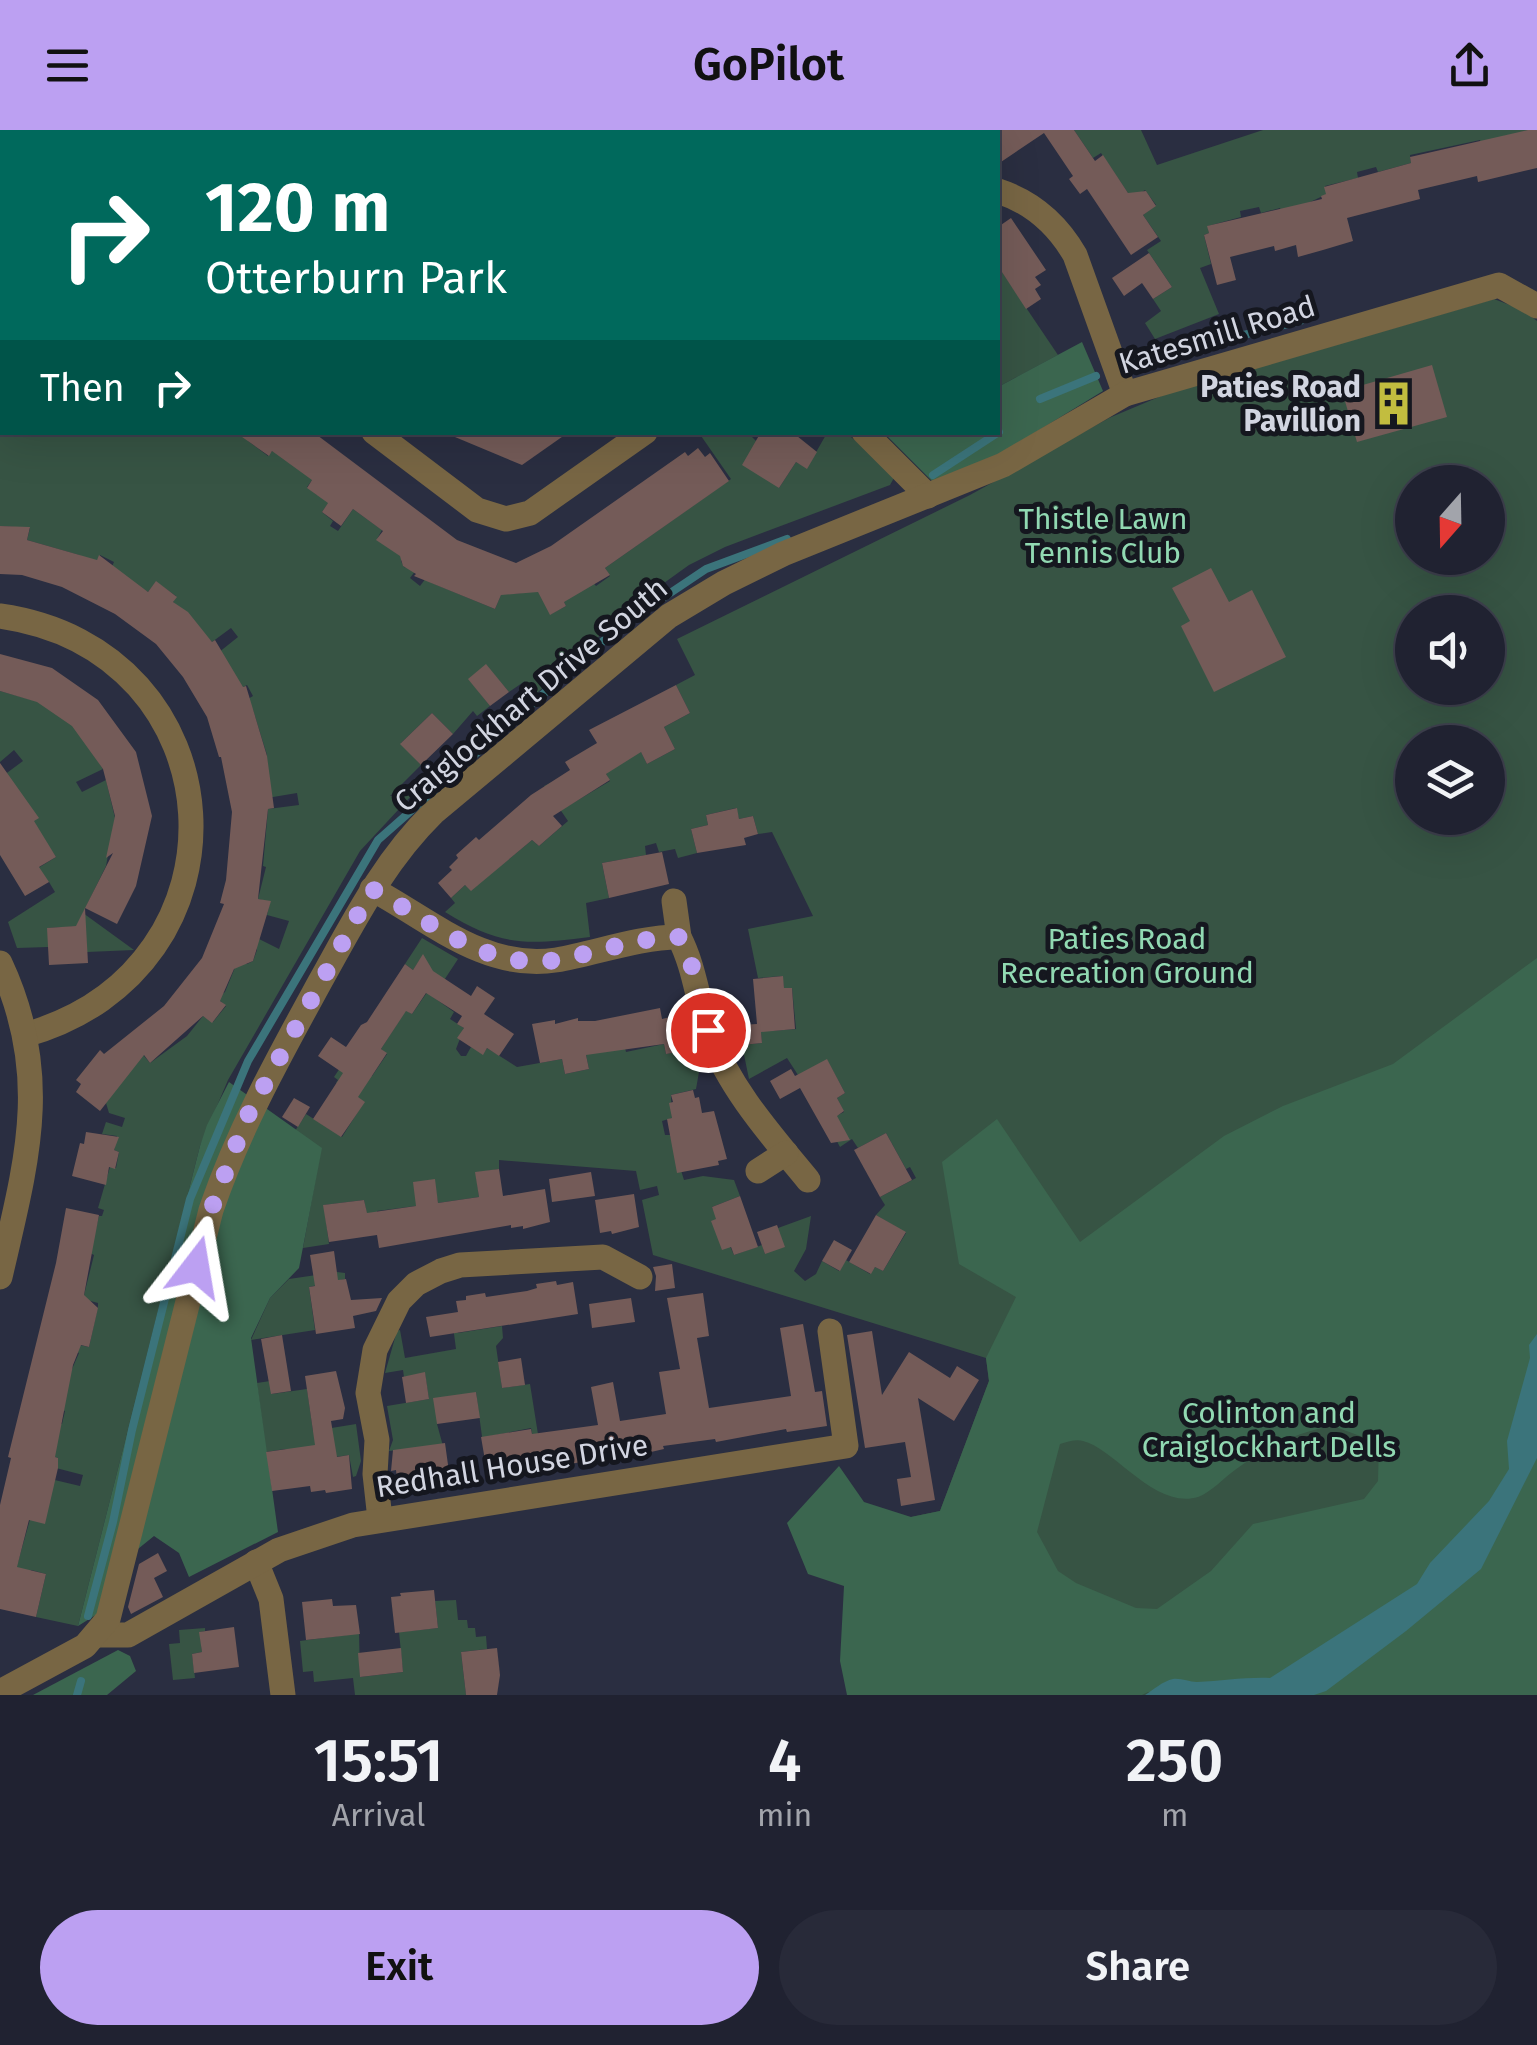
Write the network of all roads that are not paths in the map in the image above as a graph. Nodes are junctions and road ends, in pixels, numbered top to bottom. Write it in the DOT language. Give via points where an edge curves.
graph roads {
  1 [pos="1000,192"];
  2 [pos="1537,306"];
  3 [pos="1125,394"];
  4 [pos="378,435"];
  5 [pos="642,435"];
  6 [pos="867,435"];
  7 [pos="928,496"];
  8 [pos="0,616"];
  9 [pos="372,889"];
  10 [pos="674,901"];
  11 [pos="679,937"];
  12 [pos="0,963"];
  13 [pos="25,1035"];
  14 [pos="786,1153"];
  15 [pos="758,1171"];
  16 [pos="808,1180"];
  17 [pos="0,1277"];
  18 [pos="640,1277"];
  19 [pos="830,1332"];
  20 [pos="380,1519"];
  21 [pos="256,1562"];
  22 [pos="98,1635"];
  23 [pos="0,1692"];
  24 [pos="283,1695"];
  1 -- 3 [label="street" via="1034,208 1066,240"];
  2 -- 3 [label="street, Katesmill Road" via="1499,285"];
  3 -- 7 [label="street, Katesmill Road" via="1003,465"];
  4 -- 5 [label="street" via="476,510 506,519 530,513"];
  6 -- 7 [label="street"];
  7 -- 9 [label="street, Craiglockhart Drive South" via="782,554 669,616 433,813"];
  8 -- 13 [label="street" via="87,644 126,674 178,754 192,825 180,896 146,959 92,1008"];
  9 -- 11 [label="street" via="464,944 516,961"];
  9 -- 22 [label="street, Craiglockhart Drive South" via="227,1162 108,1619"];
  10 -- 11 [label="street"];
  11 -- 14 [label="street" via="728,1074"];
  12 -- 13 [label="street"];
  13 -- 17 [label="street" via="33,1114"];
  14 -- 15 [label="street"];
  14 -- 16 [label="street"];
  18 -- 20 [label="street" via="603,1257 460,1265 416,1284 385,1324 369,1372"];
  19 -- 20 [label="street, Redhall House Drive" via="846,1446"];
  20 -- 21 [label="street, Redhall House Drive" via="321,1534"];
  21 -- 22 [label="street, Redhall House Drive" via="128,1635"];
  21 -- 24 [label="street" via="271,1599"];
  22 -- 23 [label="street"];
}
